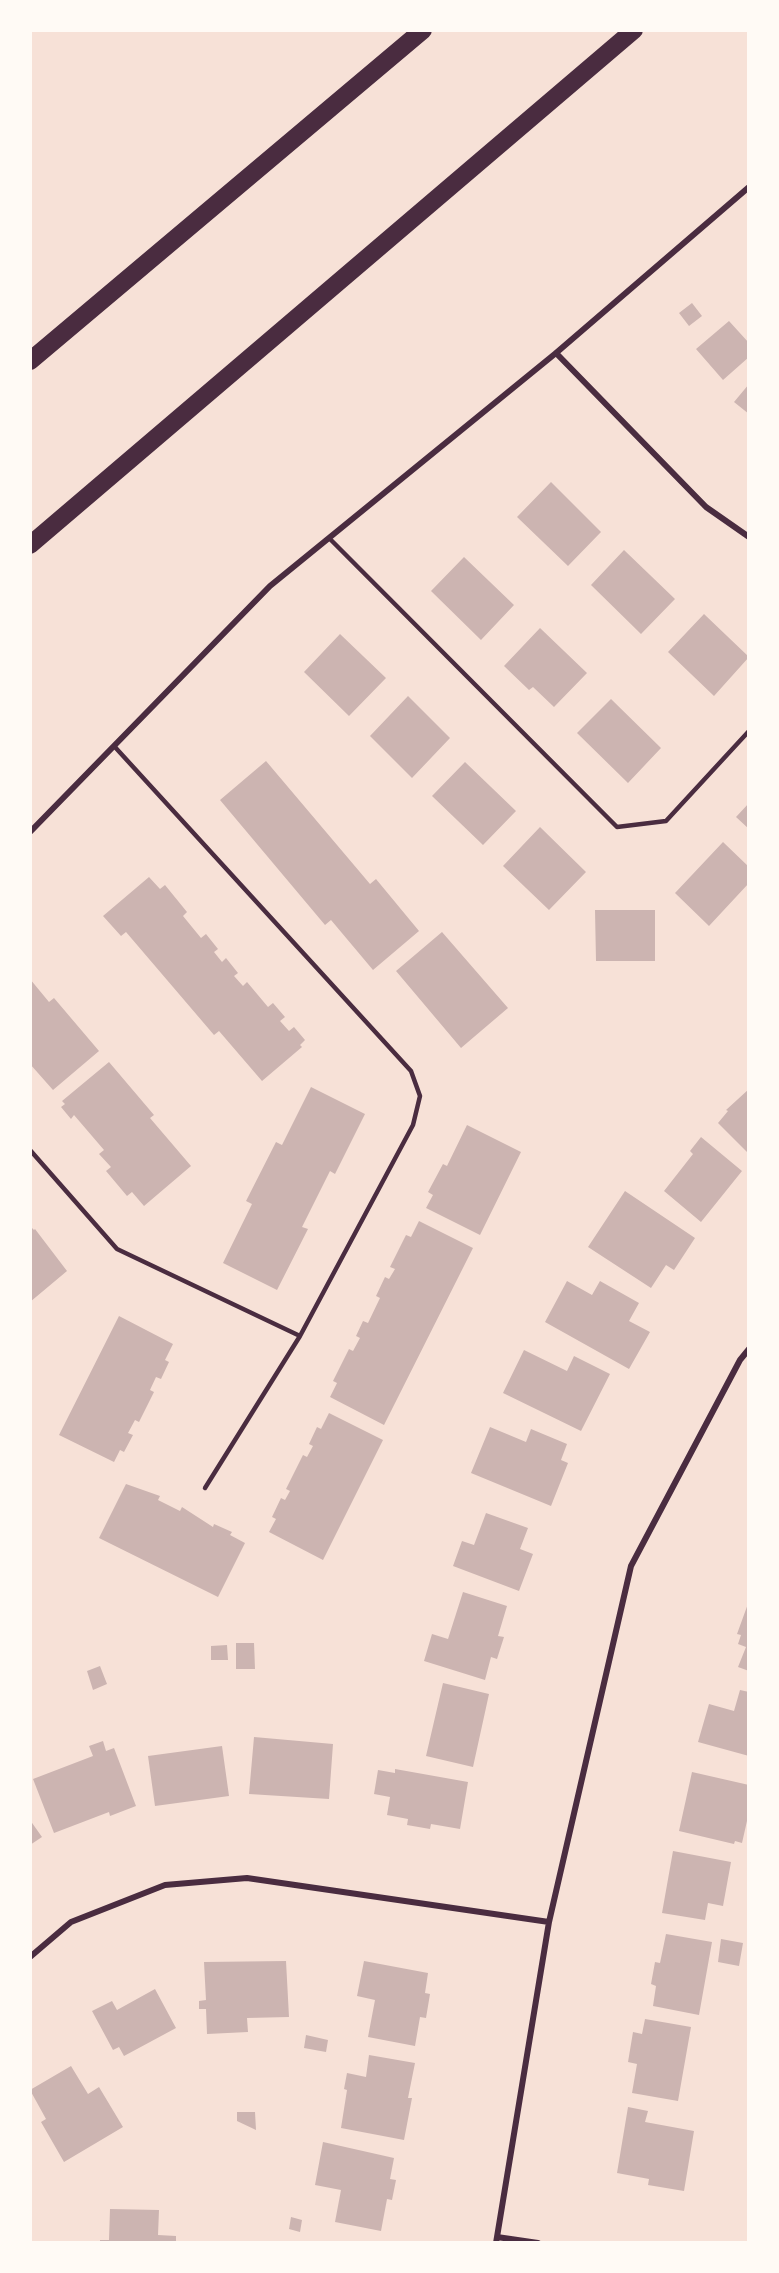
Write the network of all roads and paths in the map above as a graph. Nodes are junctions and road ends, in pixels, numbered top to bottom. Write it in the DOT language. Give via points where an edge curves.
graph roads {
  1 [pos="423,30"];
  2 [pos="634,30"];
  3 [pos="749,187"];
  4 [pos="556,353"];
  5 [pos="30,361"];
  6 [pos="749,537"];
  7 [pos="329,538"];
  8 [pos="30,545"];
  9 [pos="749,731"];
  10 [pos="114,746"];
  11 [pos="30,832"];
  12 [pos="30,1150"];
  13 [pos="300,1336"];
  14 [pos="749,1349"];
  15 [pos="205,1488"];
  16 [pos="549,1922"];
  17 [pos="30,1957"];
  18 [pos="497,2240"];
  19 [pos="538,2243"];
  1 -- 5 [label="highway"];
  2 -- 8 [label="highway"];
  3 -- 4 [label="street"];
  4 -- 6 [label="street" via="706,507"];
  4 -- 7 [label="street"];
  7 -- 9 [label="lane" via="617,827 666,821"];
  7 -- 10 [label="street" via="270,586"];
  10 -- 11 [label="street"];
  10 -- 13 [label="lane" via="411,1071 420,1096 413,1125"];
  12 -- 13 [label="lane" via="117,1248"];
  13 -- 15 [label="lane"];
  14 -- 16 [label="street" via="631,1566"];
  16 -- 17 [label="street" via="247,1878 165,1885 71,1922"];
  16 -- 18 [label="street"];
  18 -- 19 [label="street"];
}
